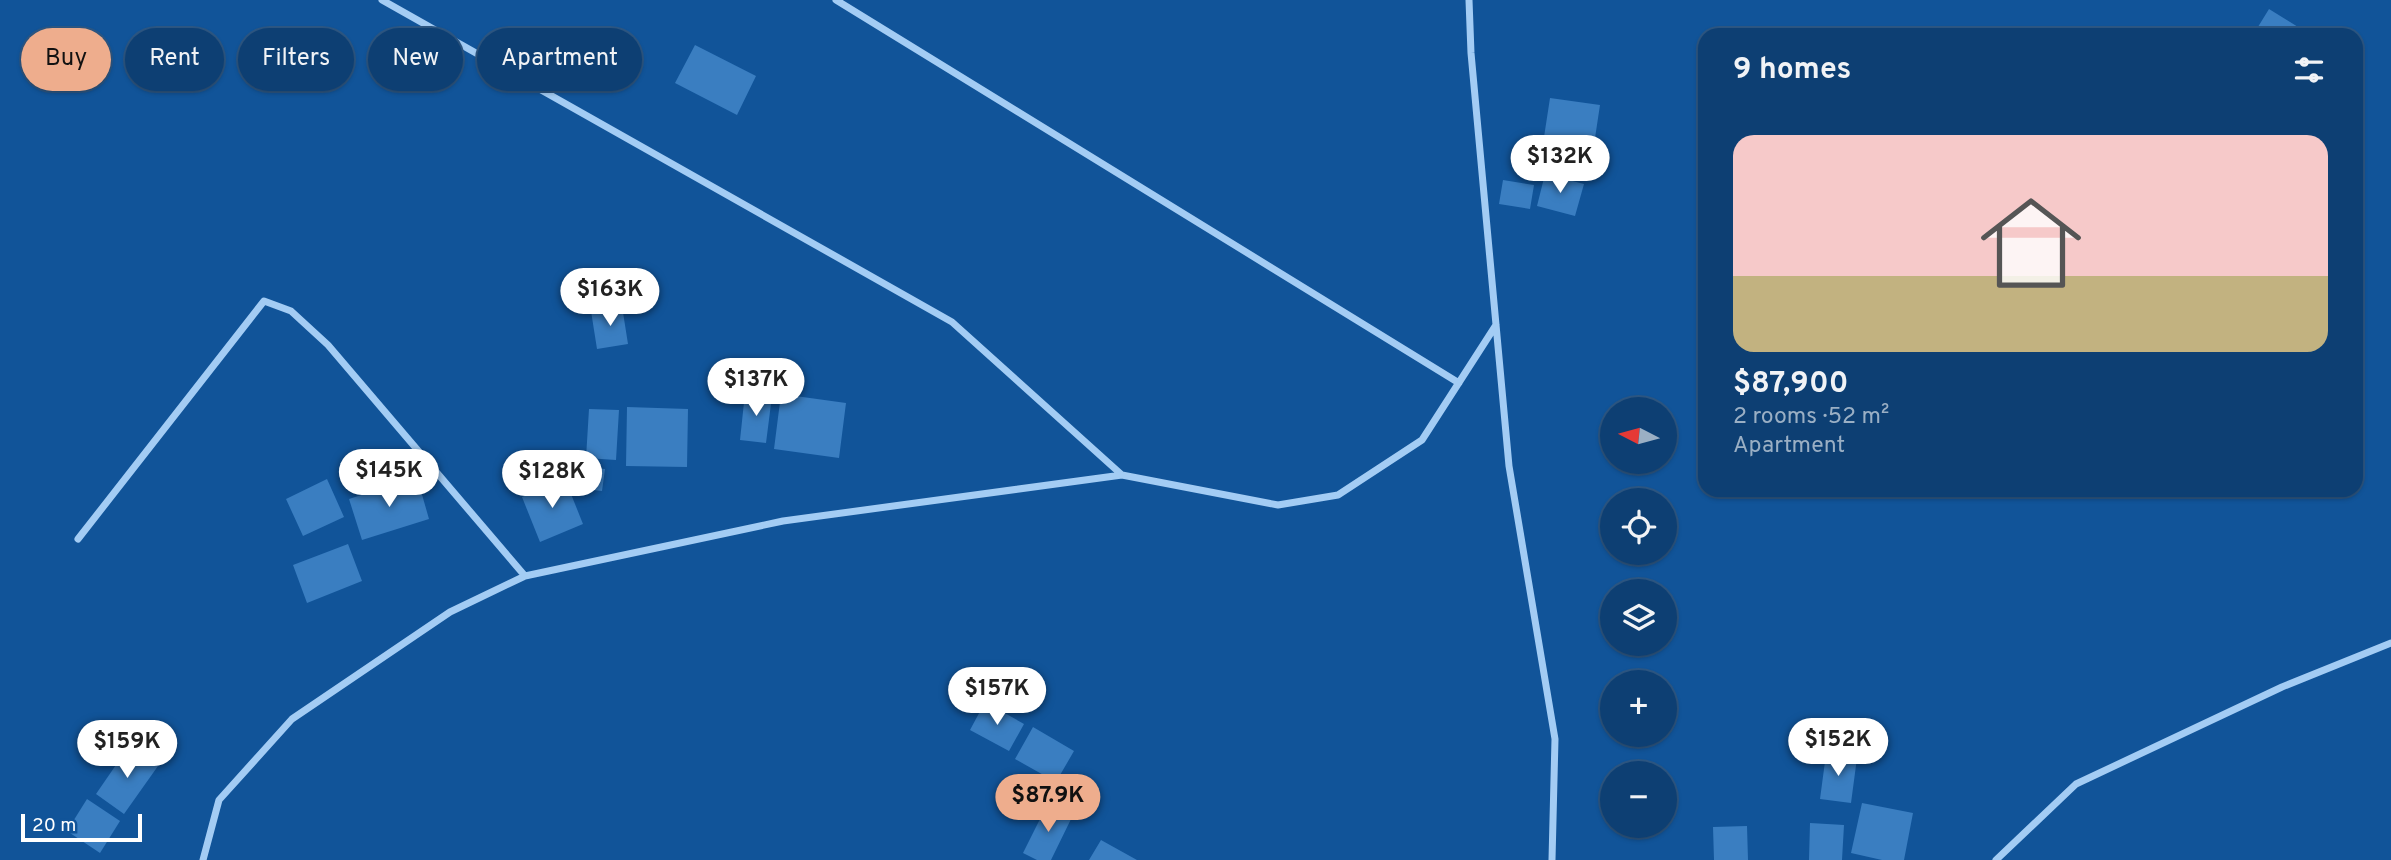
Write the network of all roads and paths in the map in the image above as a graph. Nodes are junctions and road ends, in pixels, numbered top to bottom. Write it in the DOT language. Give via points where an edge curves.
graph roads {
  1 [pos="383,0"];
  2 [pos="836,0"];
  3 [pos="1469,0"];
  4 [pos="1496,325"];
  5 [pos="1459,383"];
  6 [pos="1122,475"];
  7 [pos="78,539"];
  8 [pos="525,576"];
  9 [pos="2391,643"];
  10 [pos="203,860"];
  11 [pos="1552,860"];
  12 [pos="1996,860"];
  1 -- 6 [label="street" via="952,322"];
  2 -- 5 [label="street"];
  3 -- 4 [label="street"];
  4 -- 5 [label="street"];
  4 -- 11 [label="street" via="1509,466 1555,739"];
  5 -- 6 [label="street" via="1422,440 1338,495 1278,505"];
  6 -- 8 [label="street" via="783,521"];
  7 -- 8 [label="street" via="264,301 291,311 328,345"];
  8 -- 10 [label="street" via="450,612 292,719 219,800"];
  9 -- 12 [label="street" via="2282,687 2076,784"];
}
